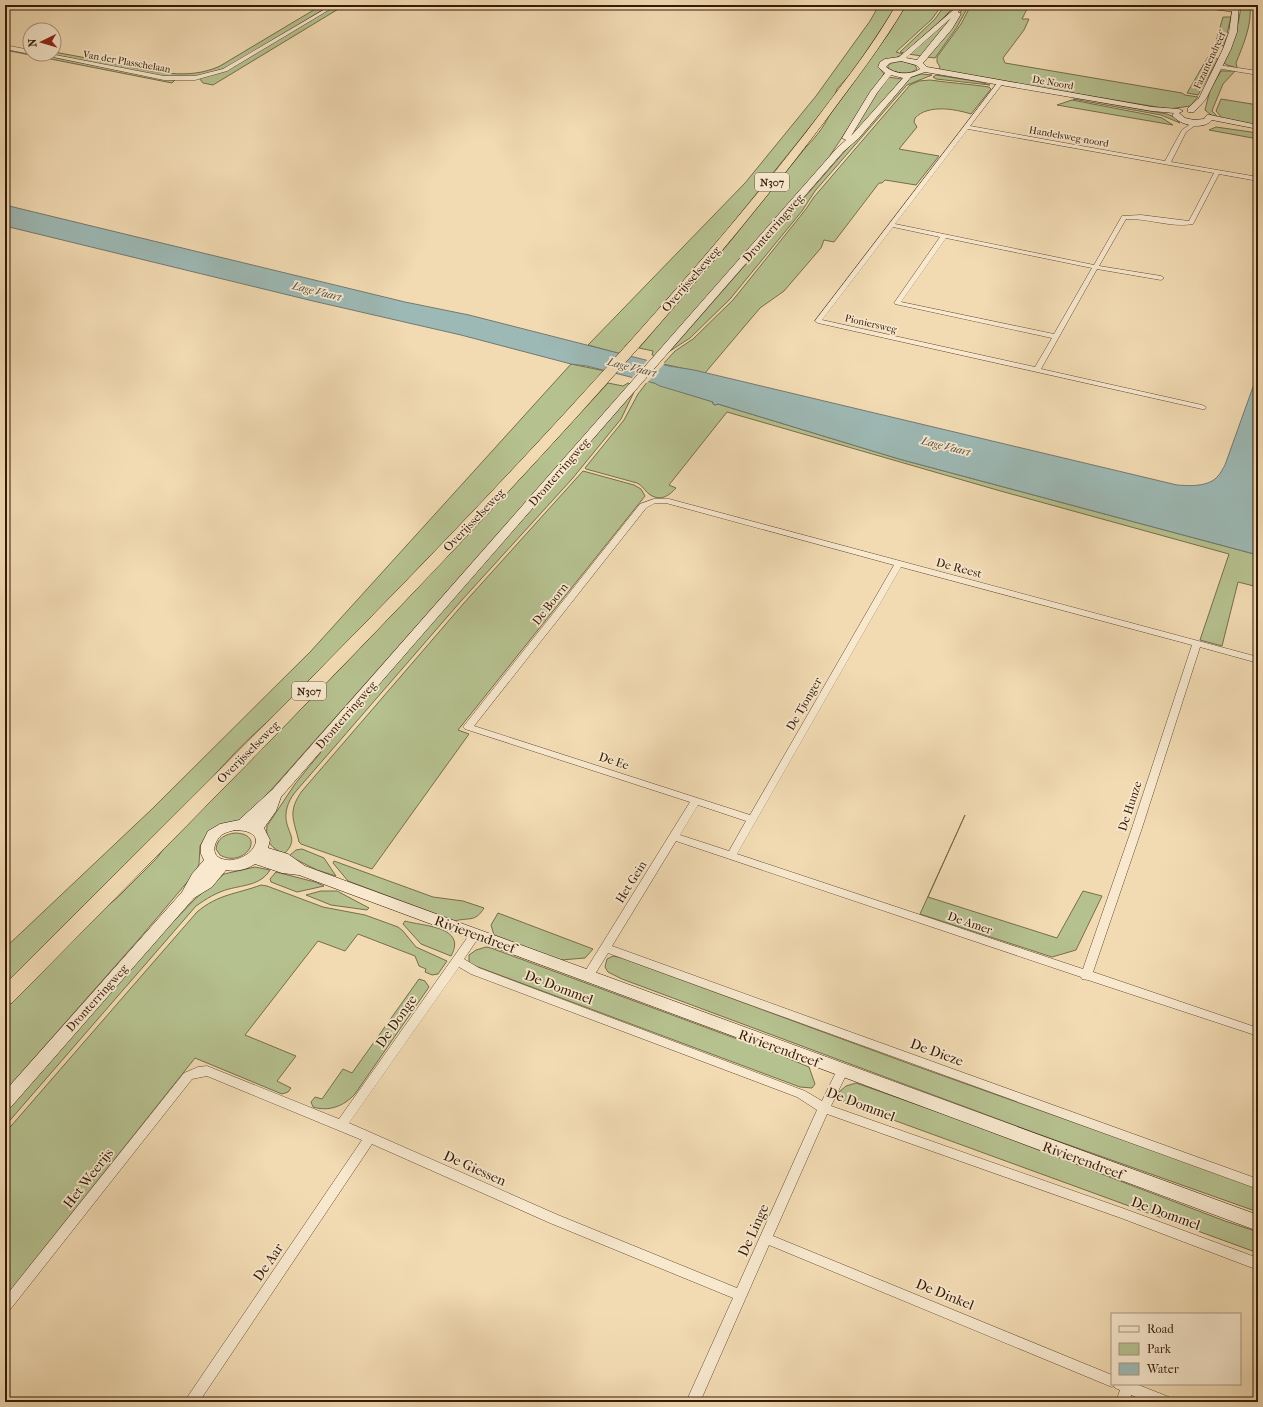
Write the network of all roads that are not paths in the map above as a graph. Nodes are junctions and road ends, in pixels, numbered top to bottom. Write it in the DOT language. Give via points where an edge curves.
graph roads {
  1 [pos="335,5"];
  2 [pos="901,5"];
  3 [pos="1185,5"];
  4 [pos="959,7"];
  5 [pos="1236,8"];
  6 [pos="5,47"];
  7 [pos="22,50"];
  8 [pos="62,58"];
  9 [pos="901,59"];
  10 [pos="1218,67"];
  11 [pos="921,68"];
  12 [pos="889,72"];
  13 [pos="1258,73"];
  14 [pos="909,75"];
  15 [pos="1000,84"];
  16 [pos="1202,100"];
  17 [pos="1191,110"];
  18 [pos="1200,111"];
  19 [pos="1177,113"];
  20 [pos="1209,119"];
  21 [pos="1185,121"];
  22 [pos="1195,123"];
  23 [pos="967,127"];
  24 [pos="1258,127"];
  25 [pos="1184,131"];
  26 [pos="840,150"];
  27 [pos="1167,163"];
  28 [pos="1217,172"];
  29 [pos="1258,179"];
  30 [pos="892,225"];
  31 [pos="944,236"];
  32 [pos="1095,267"];
  33 [pos="1161,278"];
  34 [pos="1056,337"];
  35 [pos="1037,370"];
  36 [pos="1202,407"];
  37 [pos="654,501"];
  38 [pos="898,564"];
  39 [pos="1196,644"];
  40 [pos="1258,660"];
  41 [pos="468,727"];
  42 [pos="696,801"];
  43 [pos="752,819"];
  44 [pos="250,827"];
  45 [pos="674,837"];
  46 [pos="257,854"];
  47 [pos="731,856"];
  48 [pos="217,863"];
  49 [pos="476,934"];
  50 [pos="606,948"];
  51 [pos="458,961"];
  52 [pos="588,976"];
  53 [pos="1086,976"];
  54 [pos="5,997"];
  55 [pos="1258,1032"];
  56 [pos="842,1071"];
  57 [pos="198,1072"];
  58 [pos="5,1102"];
  59 [pos="824,1108"];
  60 [pos="341,1125"];
  61 [pos="370,1138"];
  62 [pos="1258,1184"];
  63 [pos="1258,1222"];
  64 [pos="765,1238"];
  65 [pos="1258,1264"];
  66 [pos="740,1295"];
  67 [pos="5,1307"];
  68 [pos="1111,1381"];
  69 [pos="1123,1385"];
  70 [pos="191,1402"];
  71 [pos="693,1402"];
  72 [pos="1123,1402"];
  73 [pos="1164,1402"];
  1 -- 8 [label="street, Van der Plasschelaan" via="225,70 195,78 164,78"];
  2 -- 54 [label="highway, Overijsselseweg / N307" via="886,31 798,149 728,237 605,378 510,483 310,690"];
  3 -- 5 [label="street"];
  4 -- 9 [label="main road"];
  4 -- 11 [label="main road" via="956,17"];
  5 -- 10 [label="main road, Fazantendreef" via="1233,32"];
  6 -- 7 [label="street"];
  9 -- 11 [label="main road"];
  9 -- 12 [label="main road" via="883,64 883,69"];
  10 -- 13 [label="street"];
  10 -- 16 [label="main road, Fazantendreef"];
  11 -- 14 [label="main road"];
  11 -- 15 [label="main road, De Noord"];
  12 -- 14 [label="main road"];
  12 -- 26 [label="main road, Dronterringweg"];
  14 -- 26 [label="main road, Dronterringweg" via="856,136"];
  15 -- 19 [label="main road, De Noord"];
  15 -- 23 [label="street, Pioniersweg"];
  16 -- 17 [label="main road, Fazantendreef"];
  16 -- 18 [label="main road, Fazantendreef"];
  17 -- 18 [label="main road"];
  17 -- 19 [label="main road"];
  18 -- 20 [label="main road" via="1206,113"];
  19 -- 21 [label="main road" via="1179,118"];
  20 -- 22 [label="main road"];
  20 -- 24 [label="main road"];
  21 -- 22 [label="main road"];
  21 -- 25 [label="street"];
  22 -- 25 [label="street"];
  23 -- 27 [label="street, Handelsweg-noord"];
  23 -- 30 [label="street, Pioniersweg"];
  25 -- 27 [label="street"];
  26 -- 44 [label="main road, Dronterringweg" via="278,792 269,811"];
  27 -- 28 [label="street, Handelsweg-noord"];
  28 -- 29 [label="street, Handelsweg-noord"];
  28 -- 32 [label="street" via="1191,223 1124,217"];
  30 -- 31 [label="street"];
  30 -- 35 [label="street, Pioniersweg" via="818,321"];
  31 -- 32 [label="street"];
  31 -- 34 [label="street" via="897,303"];
  32 -- 33 [label="street"];
  32 -- 34 [label="street"];
  34 -- 35 [label="street"];
  35 -- 36 [label="street, Pioniersweg"];
  37 -- 38 [label="street, De Reest" via="666,502"];
  37 -- 41 [label="street, De Boorn" via="642,506"];
  38 -- 39 [label="street, De Reest"];
  38 -- 43 [label="street, De Tjonger"];
  39 -- 40 [label="street, De Reest"];
  39 -- 53 [label="street, De Hunze"];
  41 -- 42 [label="street, De Ee"];
  42 -- 43 [label="street, De Ee"];
  42 -- 45 [label="street, Het Gein"];
  43 -- 47 [label="street, De Tjonger"];
  44 -- 46 [label="main road" via="261,833 263,839"];
  44 -- 48 [label="main road" via="226,827 212,836 206,849 208,855"];
  45 -- 47 [label="street, De Amer"];
  45 -- 50 [label="street, Het Gein"];
  46 -- 48 [label="main road" via="239,865"];
  46 -- 49 [label="main road, Rivierendreef" via="282,868 300,870"];
  47 -- 53 [label="street, De Amer"];
  48 -- 58 [label="main road, Dronterringweg" via="207,883 189,894"];
  49 -- 51 [label="street, De Donge"];
  49 -- 52 [label="main road, Rivierendreef"];
  50 -- 52 [label="street, Het Gein"];
  50 -- 62 [label="street, De Dieze"];
  51 -- 59 [label="street, De Dommel" via="475,971 801,1094"];
  51 -- 60 [label="street, De Donge"];
  52 -- 56 [label="main road, Rivierendreef"];
  53 -- 55 [label="street, De Amer"];
  56 -- 59 [label="street, De Linge"];
  56 -- 63 [label="main road, Rivierendreef" via="1163,1190"];
  57 -- 60 [label="street, De Giessen" via="207,1071"];
  57 -- 67 [label="street, Het Weerijs" via="188,1076"];
  59 -- 64 [label="street, De Linge"];
  59 -- 65 [label="street, De Dommel" via="1114,1210"];
  60 -- 61 [label="street, De Giessen"];
  61 -- 66 [label="street, De Giessen" via="554,1219"];
  61 -- 70 [label="street, De Aar"];
  64 -- 66 [label="street, De Linge"];
  64 -- 68 [label="street, De Dinkel"];
  66 -- 71 [label="street, De Linge"];
  69 -- 72 [label="street"];
  69 -- 73 [label="street"];
}
